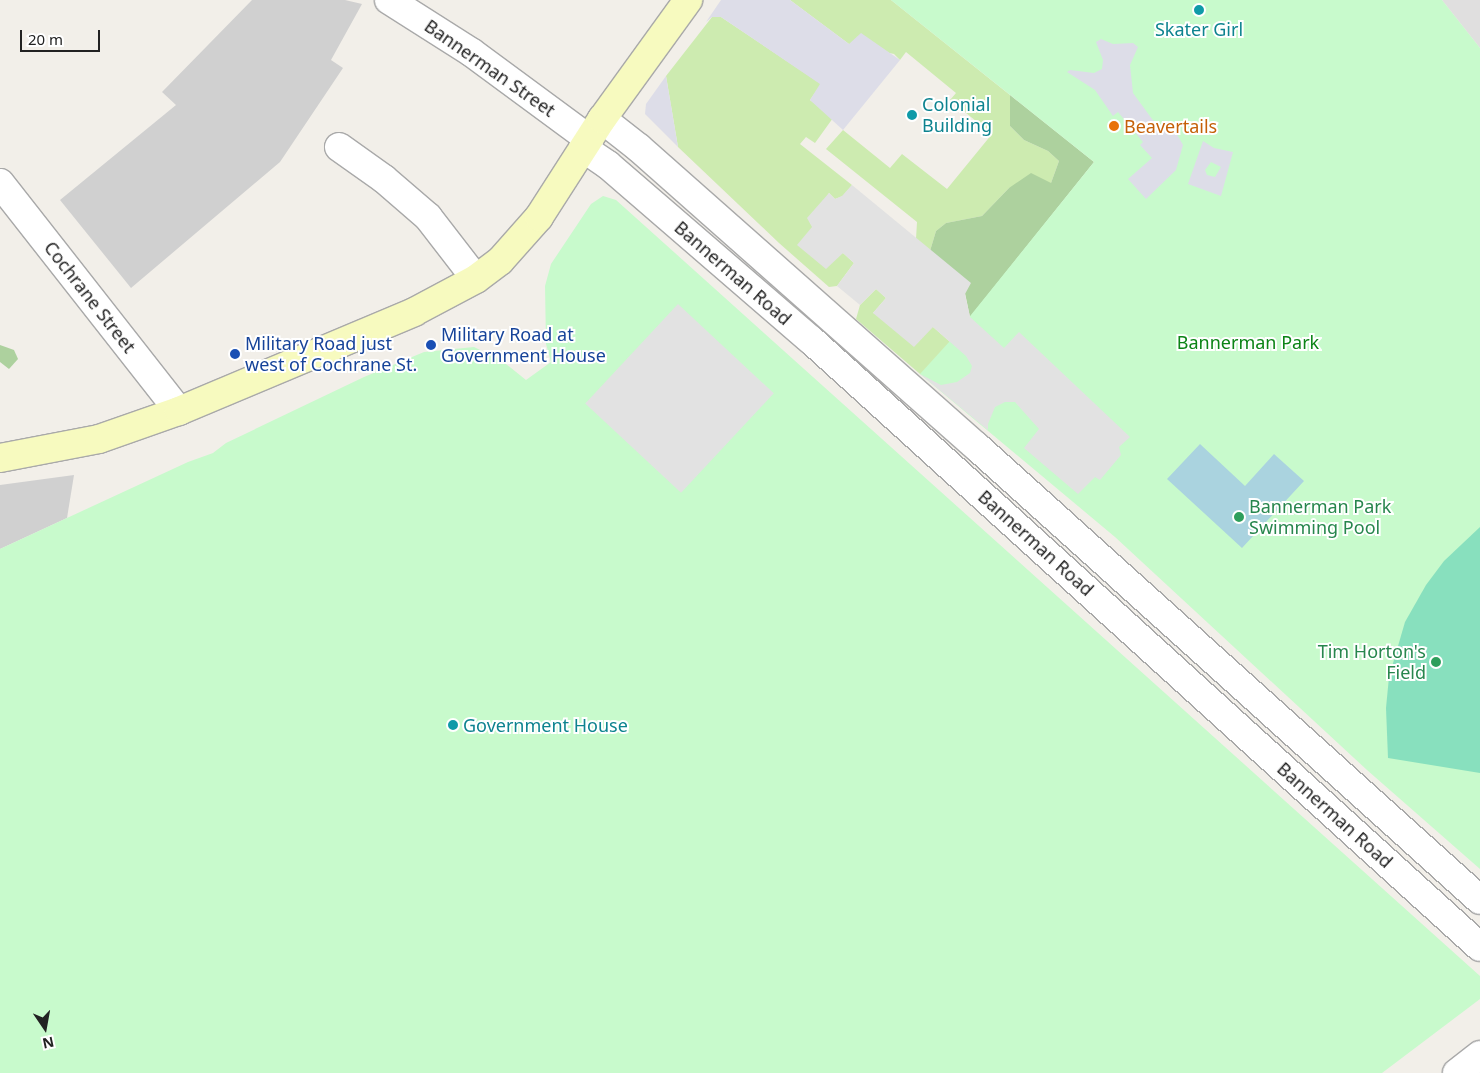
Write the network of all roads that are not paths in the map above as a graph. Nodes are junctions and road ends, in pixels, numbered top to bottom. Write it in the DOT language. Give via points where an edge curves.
graph roads {
  1 [pos="389,0"];
  2 [pos="678,4"];
  3 [pos="591,135"];
  4 [pos="339,147"];
  5 [pos="0,183"];
  6 [pos="476,279"];
  7 [pos="179,411"];
  8 [pos="0,458"];
  9 [pos="1480,900"];
  10 [pos="1480,947"];
  11 [pos="1480,1055"];
  12 [pos="1457,1073"];
  1 -- 3 [label="street, Bannerman Street"];
  2 -- 3 [label="main road"];
  3 -- 6 [label="main road" via="521,240"];
  3 -- 9 [label="street, Bannerman Road" via="639,148"];
  3 -- 10 [label="street, Bannerman Road" via="608,165 825,353"];
  4 -- 6 [label="street" via="428,217"];
  5 -- 7 [label="street, Cochrane Street"];
  6 -- 7 [label="main road" via="414,312"];
  7 -- 8 [label="main road" via="99,439"];
  11 -- 12 [label="street"];
}
